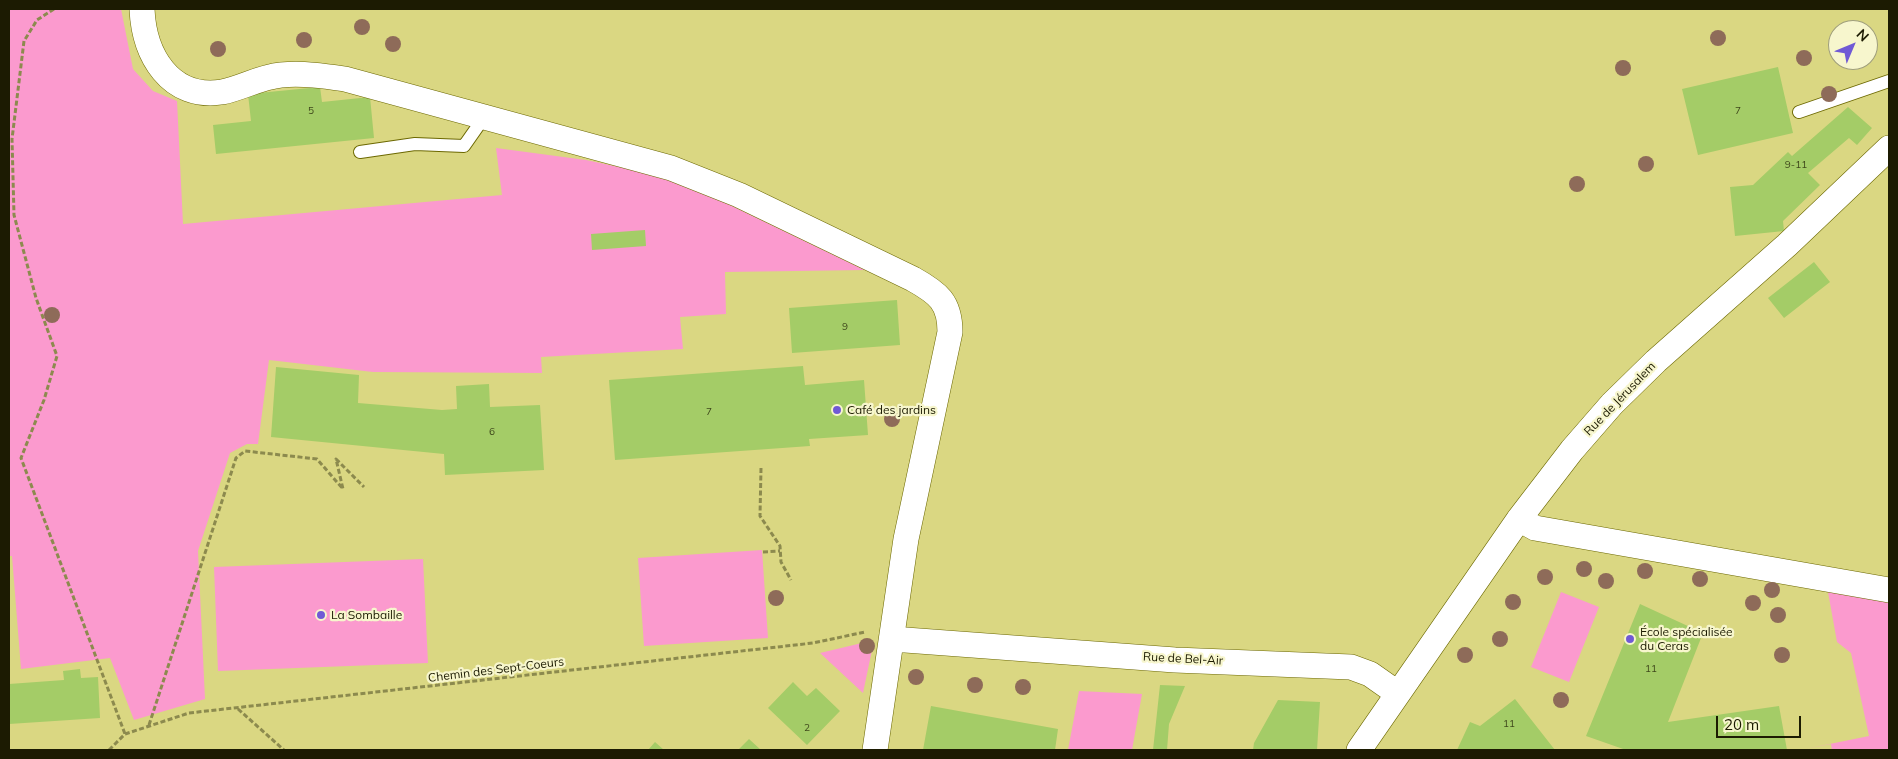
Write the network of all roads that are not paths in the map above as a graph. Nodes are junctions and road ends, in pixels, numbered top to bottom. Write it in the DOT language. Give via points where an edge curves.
graph roads {
  1 [pos="142,9"];
  2 [pos="1889,81"];
  3 [pos="1799,112"];
  4 [pos="484,116"];
  5 [pos="1889,148"];
  6 [pos="360,152"];
  7 [pos="1519,519"];
  8 [pos="1889,590"];
  9 [pos="893,634"];
  10 [pos="1398,693"];
  11 [pos="875,750"];
  12 [pos="1359,750"];
  1 -- 4 [label="street" via="149,49 160,67 186,89 203,93 224,92 259,79 300,74 370,85"];
  2 -- 3 [label="lane"];
  4 -- 6 [label="lane" via="464,146 415,144"];
  4 -- 9 [label="street" via="703,179 913,279 942,300 950,315 950,332 906,539"];
  5 -- 7 [label="street, Rue de Jérusalem" via="1612,404"];
  7 -- 8 [label="street" via="1535,528"];
  7 -- 10 [label="street, Rue de Jérusalem"];
  9 -- 10 [label="street, Rue de Bel-Air" via="1175,660 1351,667 1370,674"];
  9 -- 11 [label="street"];
  10 -- 12 [label="street"];
}
